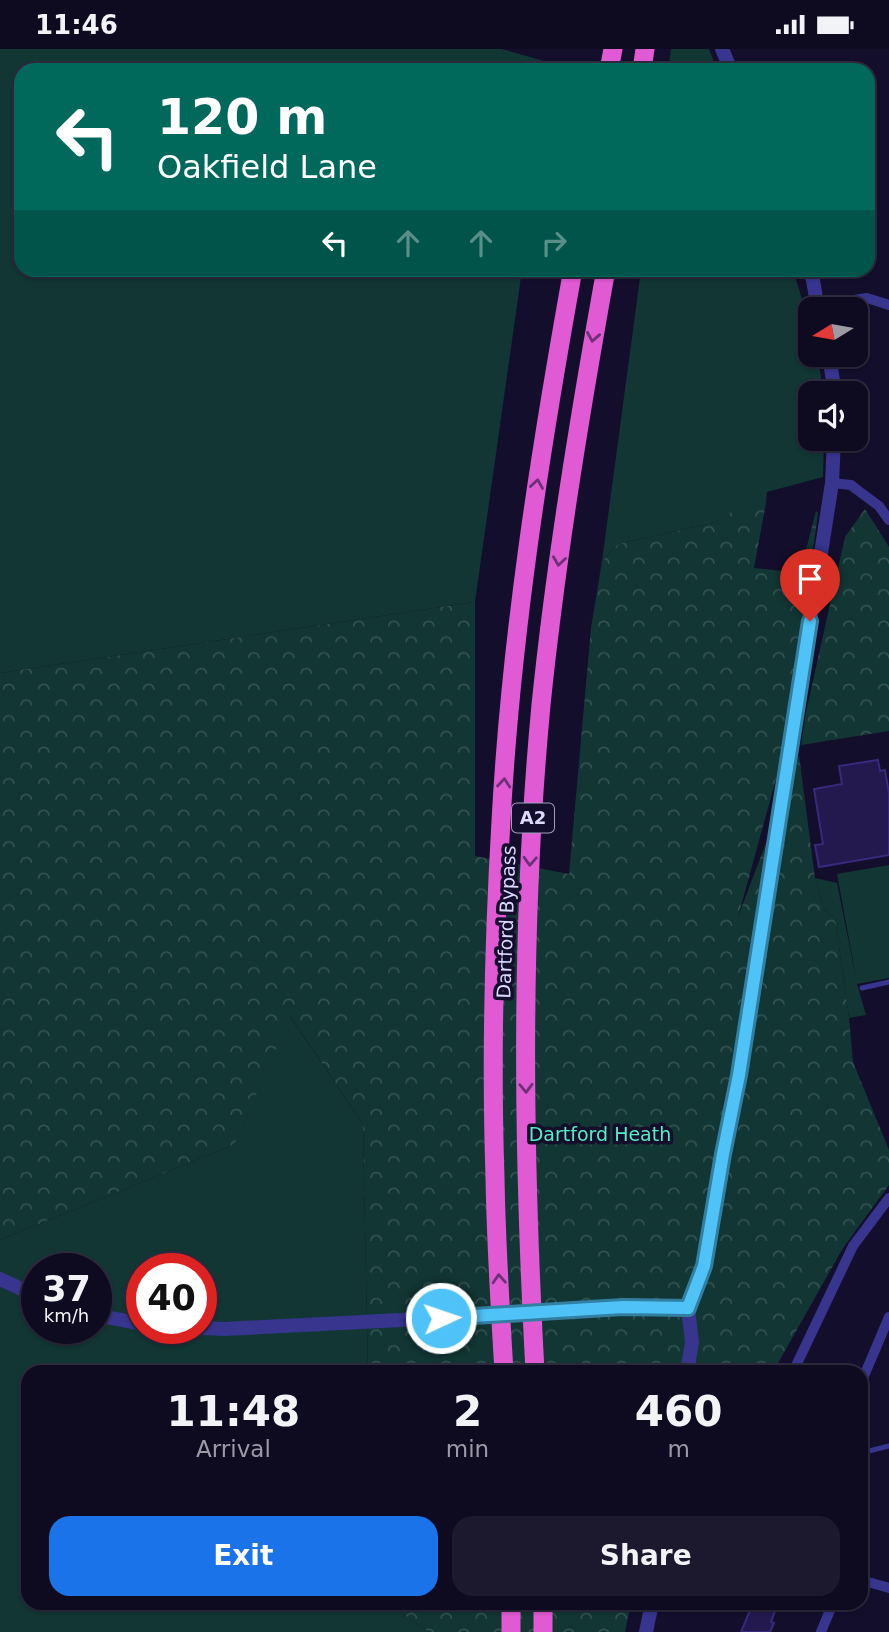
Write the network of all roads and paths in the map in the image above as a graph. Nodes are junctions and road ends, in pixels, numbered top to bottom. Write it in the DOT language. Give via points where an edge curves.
graph roads {
  1 [pos="572,277"];
  2 [pos="605,277"];
  3 [pos="812,277"];
  4 [pos="816,297"];
  5 [pos="868,298"];
  6 [pos="889,305"];
  7 [pos="833,451"];
  8 [pos="832,483"];
  9 [pos="889,520"];
  10 [pos="889,982"];
  11 [pos="863,988"];
  12 [pos="889,1198"];
  13 [pos="0,1279"];
  14 [pos="21,1289"];
  15 [pos="688,1308"];
  16 [pos="889,1317"];
  17 [pos="217,1329"];
  18 [pos="503,1365"];
  19 [pos="535,1365"];
  20 [pos="688,1365"];
  21 [pos="796,1365"];
  22 [pos="868,1366"];
  23 [pos="889,1446"];
  24 [pos="868,1450"];
  25 [pos="868,1582"];
  26 [pos="889,1588"];
  27 [pos="511,1610"];
  28 [pos="543,1610"];
  29 [pos="651,1610"];
  30 [pos="831,1610"];
  31 [pos="511,1632"];
  32 [pos="543,1632"];
  33 [pos="646,1632"];
  34 [pos="821,1632"];
  18 -- 1 [label="highway, Dartford Bypass / A2, one-way" via="493,1088 501,819 534,502"];
  2 -- 19 [label="highway, Dartford Bypass / A2, one-way" via="555,588 532,823 525,1044"];
  3 -- 4 [label="street"];
  5 -- 6 [label="street"];
  7 -- 8 [label="street"];
  8 -- 9 [label="street" via="852,486 879,506"];
  8 -- 15 [label="street" via="739,1075 704,1266"];
  10 -- 11 [label="lane"];
  12 -- 21 [label="street" via="853,1246"];
  13 -- 14 [label="street"];
  15 -- 17 [label="street, bridge" via="623,1307"];
  15 -- 20 [label="street" via="692,1342"];
  16 -- 22 [label="street"];
  23 -- 24 [label="lane"];
  25 -- 26 [label="street"];
  27 -- 31 [label="highway"];
  28 -- 32 [label="highway"];
  29 -- 33 [label="street"];
  30 -- 34 [label="street"];
}
